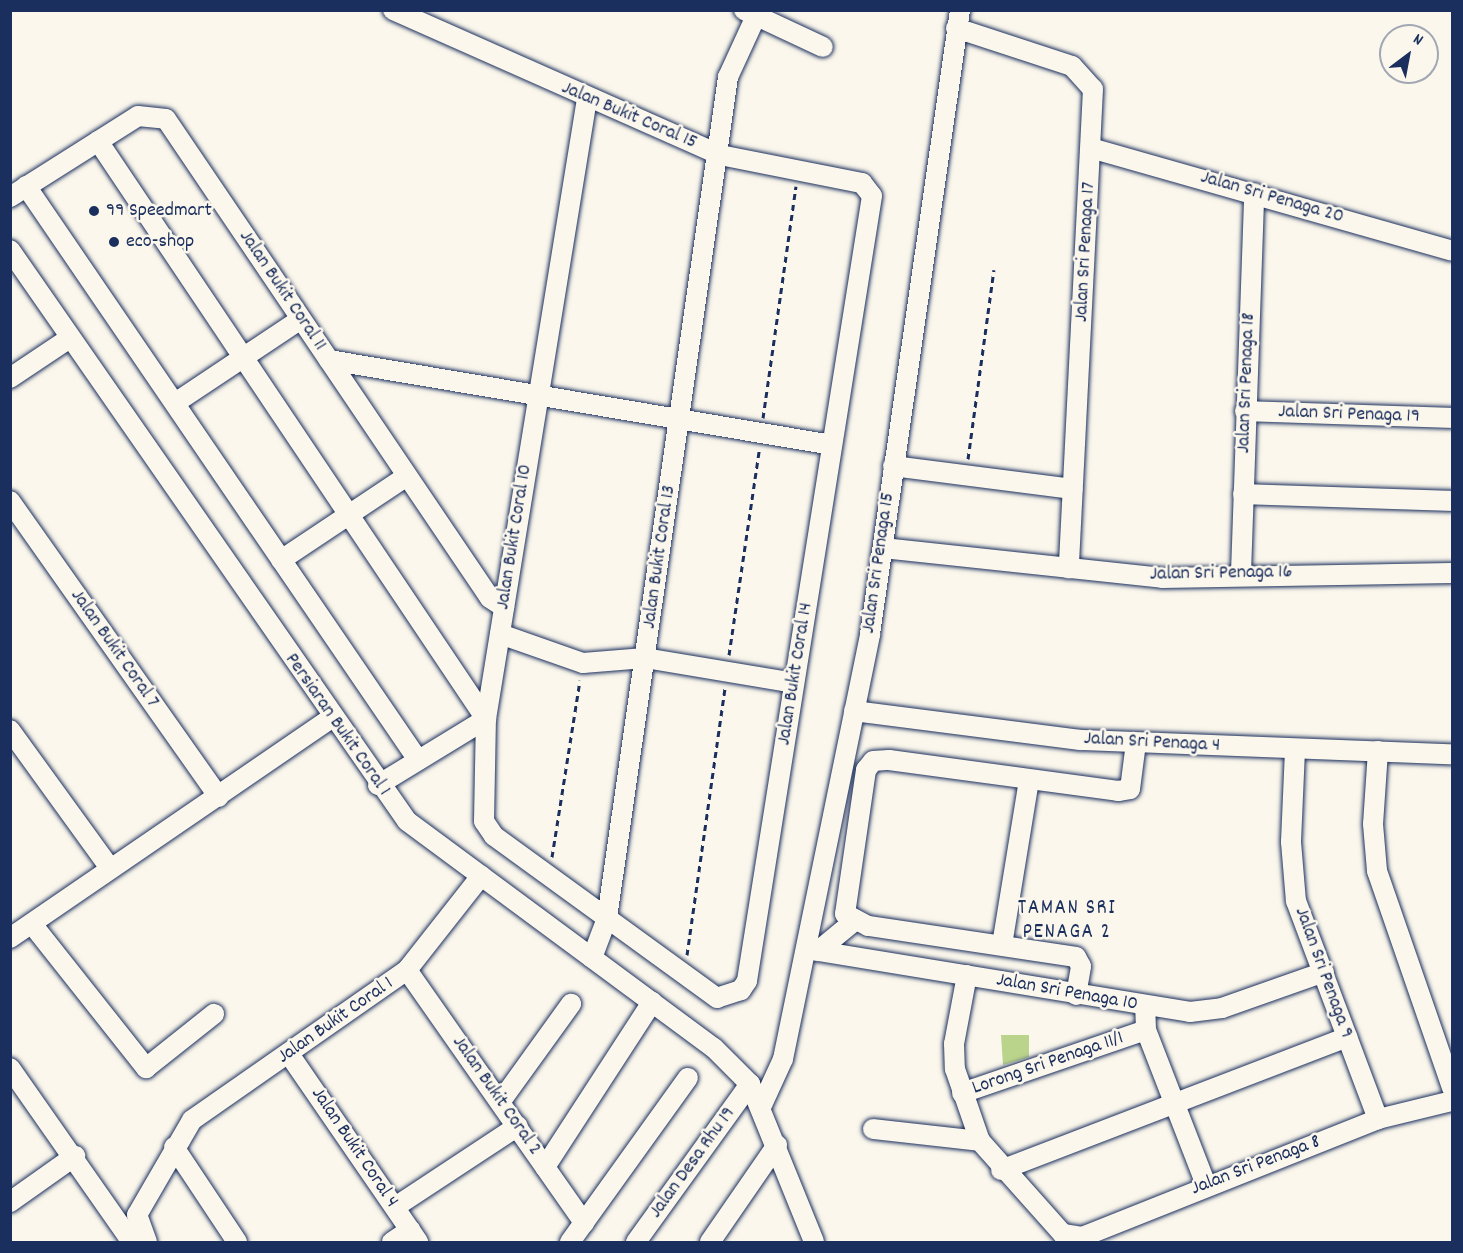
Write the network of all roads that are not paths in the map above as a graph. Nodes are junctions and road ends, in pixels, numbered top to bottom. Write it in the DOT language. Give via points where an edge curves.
graph roads {
  1 [pos="393,10"];
  2 [pos="750,13"];
  3 [pos="958,19"];
  4 [pos="823,47"];
  5 [pos="587,99"];
  6 [pos="98,141"];
  7 [pos="1091,147"];
  8 [pos="720,154"];
  9 [pos="18,192"];
  10 [pos="1254,193"];
  11 [pos="872,195"];
  12 [pos="10,250"];
  13 [pos="1452,251"];
  14 [pos="301,319"];
  15 [pos="70,338"];
  16 [pos="244,357"];
  17 [pos="329,360"];
  18 [pos="10,378"];
  19 [pos="538,398"];
  20 [pos="175,404"];
  21 [pos="1245,411"];
  22 [pos="1452,418"];
  23 [pos="680,421"];
  24 [pos="832,445"];
  25 [pos="893,466"];
  26 [pos="407,476"];
  27 [pos="1073,489"];
  28 [pos="1243,494"];
  29 [pos="10,501"];
  30 [pos="1452,501"];
  31 [pos="351,513"];
  32 [pos="883,548"];
  33 [pos="281,560"];
  34 [pos="1069,568"];
  35 [pos="1241,573"];
  36 [pos="1452,573"];
  37 [pos="504,607"];
  38 [pos="500,634"];
  39 [pos="645,658"];
  40 [pos="794,683"];
  41 [pos="854,711"];
  42 [pos="331,718"];
  43 [pos="486,719"];
  44 [pos="10,730"];
  45 [pos="1136,742"];
  46 [pos="1295,750"];
  47 [pos="1378,751"];
  48 [pos="1452,754"];
  49 [pos="418,760"];
  50 [pos="1029,780"];
  51 [pos="378,785"];
  52 [pos="219,796"];
  53 [pos="110,868"];
  54 [pos="481,876"];
  55 [pos="607,918"];
  56 [pos="853,922"];
  57 [pos="32,924"];
  58 [pos="10,938"];
  59 [pos="1002,945"];
  60 [pos="812,950"];
  61 [pos="592,958"];
  62 [pos="407,970"];
  63 [pos="1324,972"];
  64 [pos="967,975"];
  65 [pos="1076,995"];
  66 [pos="652,1002"];
  67 [pos="571,1004"];
  68 [pos="1145,1006"];
  69 [pos="214,1014"];
  70 [pos="1146,1030"];
  71 [pos="1347,1037"];
  72 [pos="289,1054"];
  73 [pos="10,1068"];
  74 [pos="688,1078"];
  75 [pos="750,1084"];
  76 [pos="1452,1088"];
  77 [pos="962,1093"];
  78 [pos="501,1101"];
  79 [pos="1452,1101"];
  80 [pos="761,1107"];
  81 [pos="1174,1107"];
  82 [pos="1378,1119"];
  83 [pos="518,1126"];
  84 [pos="873,1129"];
  85 [pos="980,1141"];
  86 [pos="777,1145"];
  87 [pos="174,1147"];
  88 [pos="75,1156"];
  89 [pos="545,1167"];
  90 [pos="1001,1170"];
  91 [pos="1206,1185"];
  92 [pos="10,1202"];
  93 [pos="395,1207"];
  94 [pos="584,1223"];
  95 [pos="414,1236"];
  96 [pos="806,1237"];
  97 [pos="132,1242"];
  98 [pos="147,1242"];
  99 [pos="237,1242"];
  100 [pos="392,1242"];
  101 [pos="570,1242"];
  102 [pos="636,1242"];
  103 [pos="710,1242"];
  1 -- 5 [label="street, Jalan Bukit Coral 15"];
  2 -- 4 [label="street"];
  2 -- 8 [label="street, Jalan Bukit Coral 13" via="728,77"];
  3 -- 7 [label="street, Jalan Sri Penaga 17" via="1072,66 1093,88"];
  3 -- 25 [label="street, Jalan Sri Penaga 15"];
  5 -- 8 [label="street, Jalan Bukit Coral 15"];
  5 -- 19 [label="street, Jalan Bukit Coral 10"];
  6 -- 9 [label="street, Jalan Bukit Coral 11"];
  6 -- 14 [label="street, Jalan Bukit Coral 11" via="138,116 166,119"];
  6 -- 16 [label="street"];
  7 -- 10 [label="street, Jalan Sri Penaga 20"];
  7 -- 27 [label="street, Jalan Sri Penaga 17"];
  8 -- 11 [label="street, Jalan Bukit Coral 15" via="862,183"];
  8 -- 23 [label="street, Jalan Bukit Coral 13"];
  9 -- 20 [label="street"];
  10 -- 13 [label="street, Jalan Sri Penaga 20"];
  10 -- 21 [label="street, Jalan Sri Penaga 18"];
  11 -- 24 [label="street, Jalan Bukit Coral 14"];
  12 -- 15 [label="street, Persiaran Bukit Coral 1"];
  14 -- 16 [label="street"];
  14 -- 17 [label="street, Jalan Bukit Coral 11"];
  15 -- 18 [label="street"];
  15 -- 42 [label="street, Persiaran Bukit Coral 1"];
  16 -- 20 [label="street"];
  16 -- 31 [label="street"];
  17 -- 19 [label="street"];
  17 -- 26 [label="street, Jalan Bukit Coral 11"];
  19 -- 23 [label="street"];
  19 -- 37 [label="street, Jalan Bukit Coral 10"];
  20 -- 33 [label="street"];
  21 -- 22 [label="street, Jalan Sri Penaga 19"];
  21 -- 28 [label="street, Jalan Sri Penaga 18"];
  23 -- 24 [label="street"];
  23 -- 39 [label="street, Jalan Bukit Coral 13"];
  24 -- 40 [label="street, Jalan Bukit Coral 14"];
  25 -- 27 [label="street" via="966,472"];
  25 -- 32 [label="street, Jalan Sri Penaga 15"];
  26 -- 31 [label="street"];
  26 -- 37 [label="street, Jalan Bukit Coral 11" via="490,598"];
  27 -- 34 [label="street, Jalan Sri Penaga 17"];
  28 -- 30 [label="street"];
  28 -- 35 [label="street, Jalan Sri Penaga 18"];
  29 -- 52 [label="street, Jalan Bukit Coral 7"];
  31 -- 33 [label="street"];
  31 -- 43 [label="street"];
  32 -- 34 [label="street, Jalan Sri Penaga 16"];
  32 -- 41 [label="street, Jalan Sri Penaga 15"];
  33 -- 49 [label="street"];
  34 -- 35 [label="street, Jalan Sri Penaga 16" via="1162,578"];
  35 -- 36 [label="street, Jalan Sri Penaga 16"];
  37 -- 38 [label="street, Jalan Bukit Coral 10"];
  38 -- 39 [label="street" via="583,663"];
  38 -- 43 [label="street, Jalan Bukit Coral 10"];
  39 -- 40 [label="street"];
  39 -- 55 [label="street, Jalan Bukit Coral 13"];
  40 -- 55 [label="street, Jalan Bukit Coral 14" via="747,981 741,990 717,999"];
  41 -- 45 [label="street, Jalan Sri Penaga 4"];
  41 -- 60 [label="street, Jalan Sri Penaga 15"];
  42 -- 51 [label="street, Persiaran Bukit Coral 1"];
  42 -- 52 [label="street"];
  43 -- 49 [label="street"];
  43 -- 55 [label="street, Jalan Bukit Coral 10" via="484,821 494,836"];
  44 -- 53 [label="street"];
  45 -- 46 [label="street, Jalan Sri Penaga 4"];
  45 -- 50 [label="street" via="1130,789"];
  46 -- 47 [label="street, Jalan Sri Penaga 4"];
  46 -- 63 [label="street, Jalan Sri Penaga 9" via="1291,842 1296,901"];
  47 -- 48 [label="street, Jalan Sri Penaga 4"];
  47 -- 76 [label="street" via="1373,824 1377,871"];
  49 -- 51 [label="street"];
  50 -- 56 [label="street" via="873,761 866,770 844,901 845,914"];
  50 -- 59 [label="street"];
  51 -- 54 [label="street, Persiaran Bukit Coral 1" via="407,821"];
  52 -- 53 [label="street"];
  53 -- 57 [label="street"];
  54 -- 61 [label="street, Persiaran Bukit Coral 1"];
  54 -- 62 [label="street, Jalan Bukit Coral 1"];
  55 -- 61 [label="street, Jalan Bukit Coral 13"];
  56 -- 59 [label="street"];
  56 -- 60 [label="street"];
  57 -- 58 [label="street"];
  57 -- 69 [label="street" via="146,1068"];
  59 -- 65 [label="street" via="1076,957 1081,966"];
  60 -- 64 [label="street, Jalan Sri Penaga 10"];
  60 -- 80 [label="street, Jalan Sri Penaga 15" via="783,1059"];
  61 -- 66 [label="street, Persiaran Bukit Coral 1"];
  62 -- 72 [label="street, Jalan Bukit Coral 1"];
  62 -- 78 [label="street, Jalan Bukit Coral 2"];
  63 -- 68 [label="street, Jalan Sri Penaga 10" via="1222,1008 1190,1012"];
  63 -- 71 [label="street, Jalan Sri Penaga 9"];
  64 -- 65 [label="street, Jalan Sri Penaga 10"];
  64 -- 77 [label="street" via="954,1044"];
  65 -- 68 [label="street, Jalan Sri Penaga 10"];
  66 -- 75 [label="street, Persiaran Bukit Coral 1" via="714,1048"];
  66 -- 89 [label="street"];
  67 -- 78 [label="street"];
  68 -- 70 [label="street, Lorong Sri Penaga 11/1"];
  70 -- 77 [label="street, Lorong Sri Penaga 11/1"];
  70 -- 81 [label="street"];
  71 -- 81 [label="street"];
  71 -- 82 [label="street, Jalan Sri Penaga 9"];
  72 -- 87 [label="street, Jalan Bukit Coral 1" via="192,1120"];
  72 -- 93 [label="street, Jalan Bukit Coral 4"];
  73 -- 88 [label="street"];
  74 -- 94 [label="street"];
  75 -- 80 [label="street, Persiaran Bukit Coral 1"];
  75 -- 102 [label="street, Jalan Desa Rhu 19"];
  77 -- 85 [label="street"];
  78 -- 83 [label="street, Jalan Bukit Coral 2"];
  79 -- 82 [label="street, Jalan Sri Penaga 8"];
  80 -- 86 [label="street, Persiaran Bukit Coral 1"];
  81 -- 90 [label="street"];
  81 -- 91 [label="street"];
  82 -- 91 [label="street, Jalan Sri Penaga 8"];
  83 -- 89 [label="street, Jalan Bukit Coral 2"];
  83 -- 93 [label="street"];
  84 -- 85 [label="street"];
  85 -- 90 [label="street"];
  86 -- 96 [label="street, Persiaran Bukit Coral 1"];
  86 -- 103 [label="street"];
  87 -- 98 [label="street, Jalan Bukit Coral 1" via="137,1215"];
  87 -- 99 [label="street"];
  88 -- 92 [label="street"];
  88 -- 97 [label="street"];
  89 -- 94 [label="street, Jalan Bukit Coral 2"];
  90 -- 91 [label="street, Jalan Sri Penaga 8" via="1063,1233 1082,1237"];
  93 -- 95 [label="street, Jalan Bukit Coral 4"];
  94 -- 101 [label="street"];
  95 -- 100 [label="street"];
}
